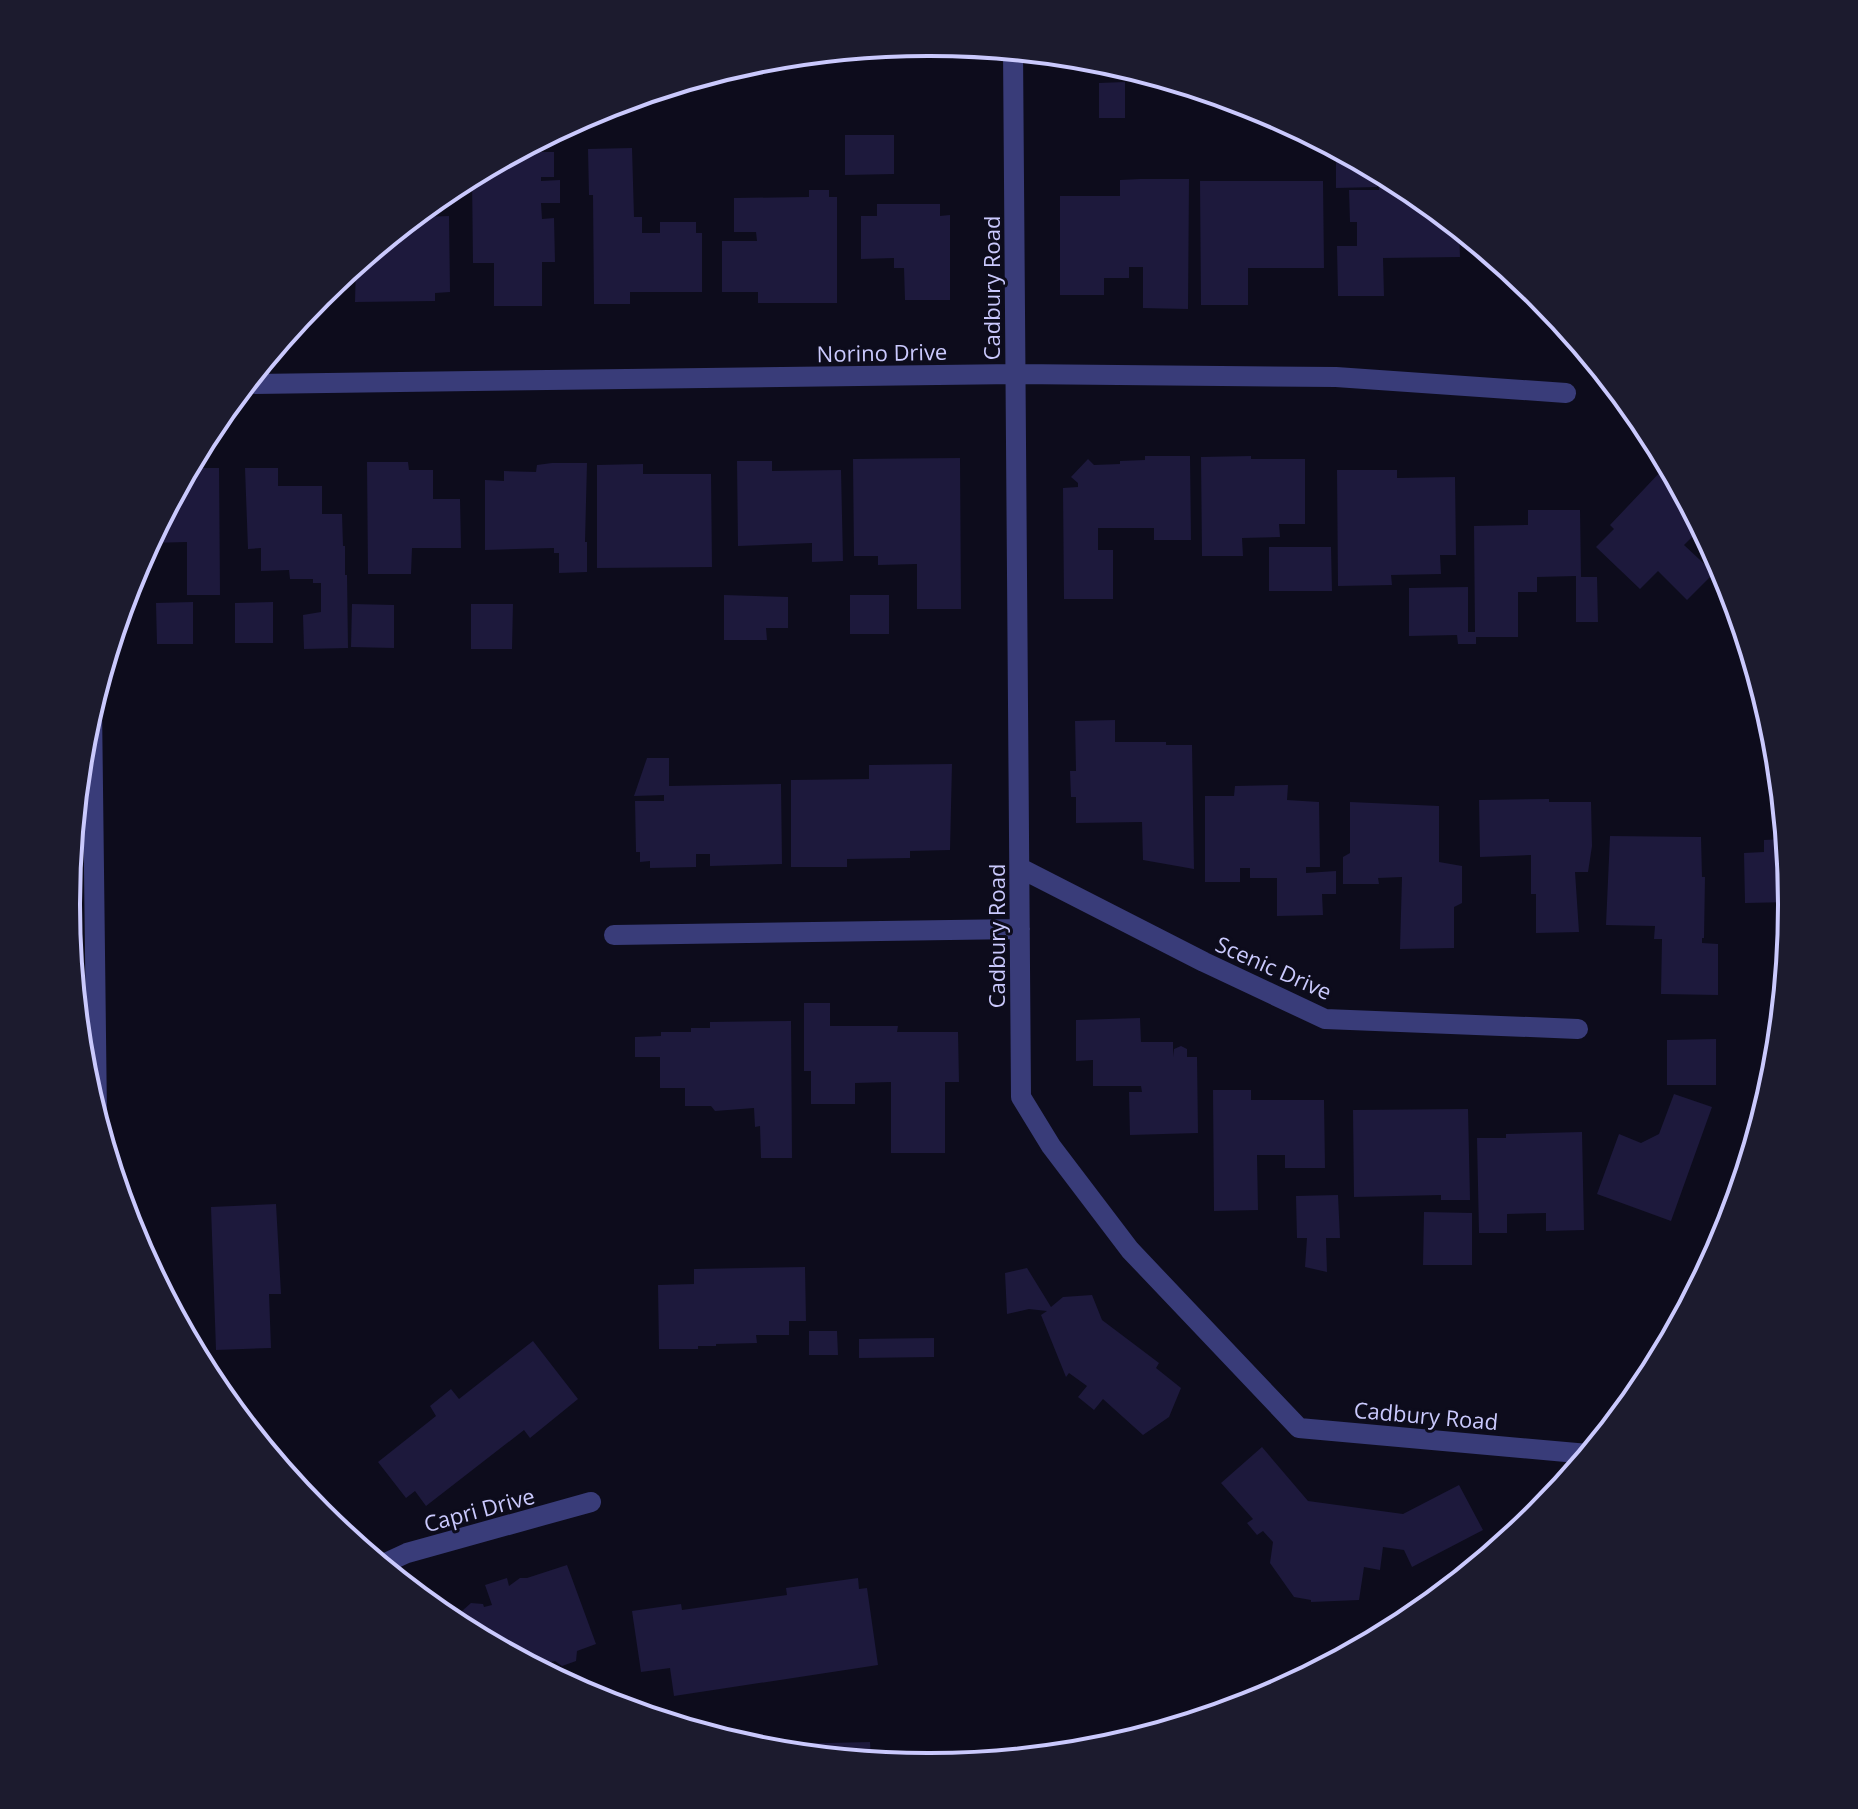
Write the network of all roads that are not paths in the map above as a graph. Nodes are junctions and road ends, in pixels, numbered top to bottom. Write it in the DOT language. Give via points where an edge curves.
graph roads {
  1 [pos="1013,61"];
  2 [pos="1016,374"];
  3 [pos="259,384"];
  4 [pos="1566,393"];
  5 [pos="93,765"];
  6 [pos="1020,868"];
  7 [pos="1020,929"];
  8 [pos="614,935"];
  9 [pos="1578,1029"];
  10 [pos="96,1066"];
  11 [pos="1576,1453"];
  12 [pos="591,1502"];
  13 [pos="391,1560"];
  1 -- 2 [label="street, Cadbury Road"];
  2 -- 3 [label="street, Norino Drive"];
  2 -- 4 [label="street, Norino Drive" via="1336,377"];
  2 -- 6 [label="street, Cadbury Road"];
  5 -- 10 [label="street"];
  6 -- 7 [label="street, Cadbury Road"];
  6 -- 9 [label="street, Scenic Drive" via="1325,1019"];
  7 -- 8 [label="street"];
  7 -- 11 [label="street, Cadbury Road" via="1021,1097 1130,1250 1299,1428"];
  12 -- 13 [label="street, Capri Drive"];
}
